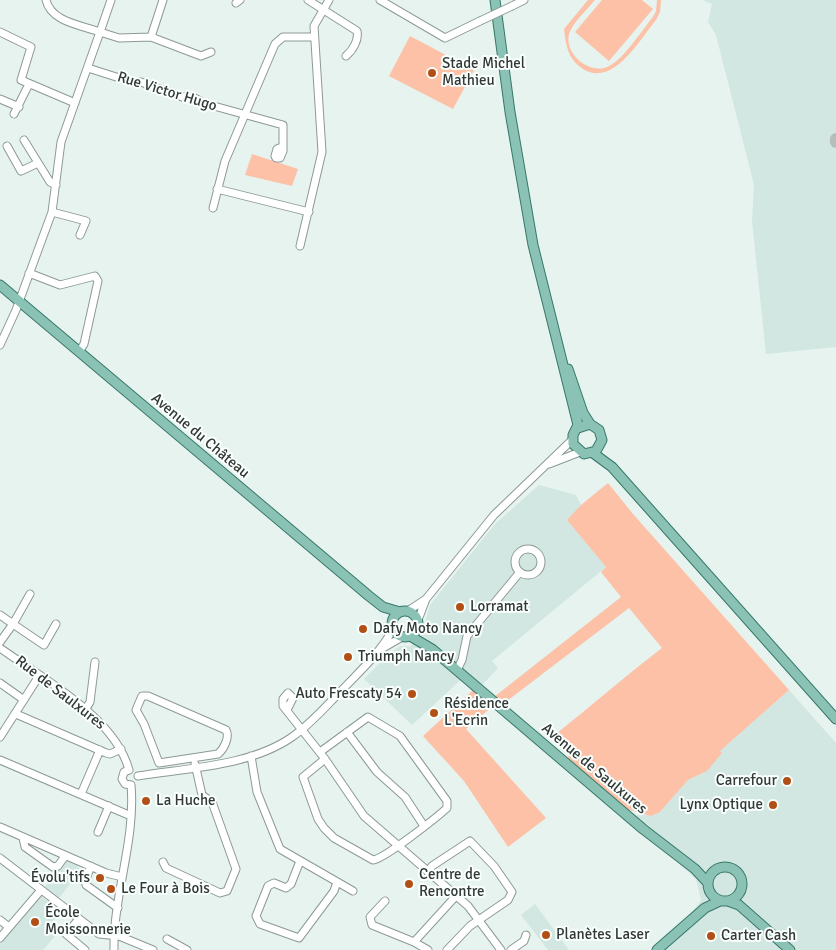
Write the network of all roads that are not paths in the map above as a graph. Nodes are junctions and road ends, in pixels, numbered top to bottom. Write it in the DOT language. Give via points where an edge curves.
graph roads {
  1 [pos="46,0"];
  2 [pos="111,0"];
  3 [pos="163,0"];
  4 [pos="308,0"];
  5 [pos="330,0"];
  6 [pos="380,0"];
  7 [pos="495,0"];
  8 [pos="524,0"];
  9 [pos="324,10"];
  10 [pos="0,32"];
  11 [pos="100,32"];
  12 [pos="151,37"];
  13 [pos="314,37"];
  14 [pos="211,52"];
  15 [pos="346,56"];
  16 [pos="88,68"];
  17 [pos="29,84"];
  18 [pos="0,99"];
  19 [pos="75,103"];
  20 [pos="19,107"];
  21 [pos="14,114"];
  22 [pos="246,117"];
  23 [pos="24,140"];
  24 [pos="6,146"];
  25 [pos="282,147"];
  26 [pos="38,163"];
  27 [pos="56,185"];
  28 [pos="217,189"];
  29 [pos="212,208"];
  30 [pos="52,212"];
  31 [pos="309,212"];
  32 [pos="80,235"];
  33 [pos="300,246"];
  34 [pos="29,273"];
  35 [pos="0,285"];
  36 [pos="19,301"];
  37 [pos="551,319"];
  38 [pos="0,345"];
  39 [pos="79,352"];
  40 [pos="590,424"];
  41 [pos="578,428"];
  42 [pos="572,439"];
  43 [pos="601,445"];
  44 [pos="580,452"];
  45 [pos="593,453"];
  46 [pos="546,465"];
  47 [pos="612,467"];
  48 [pos="520,572"];
  49 [pos="30,594"];
  50 [pos="426,599"];
  51 [pos="383,607"];
  52 [pos="404,612"];
  53 [pos="0,614"];
  54 [pos="13,624"];
  55 [pos="56,624"];
  56 [pos="418,624"];
  57 [pos="393,625"];
  58 [pos="406,637"];
  59 [pos="0,642"];
  60 [pos="0,648"];
  61 [pos="432,648"];
  62 [pos="381,650"];
  63 [pos="95,662"];
  64 [pos="457,670"];
  65 [pos="39,676"];
  66 [pos="0,683"];
  67 [pos="24,700"];
  68 [pos="85,710"];
  69 [pos="286,710"];
  70 [pos="16,714"];
  71 [pos="836,719"];
  72 [pos="303,730"];
  73 [pos="348,732"];
  74 [pos="0,737"];
  75 [pos="121,748"];
  76 [pos="100,750"];
  77 [pos="320,752"];
  78 [pos="252,756"];
  79 [pos="194,758"];
  80 [pos="325,759"];
  81 [pos="0,760"];
  82 [pos="196,766"];
  83 [pos="129,770"];
  84 [pos="138,776"];
  85 [pos="131,785"];
  86 [pos="81,794"];
  87 [pos="109,806"];
  88 [pos="131,816"];
  89 [pos="424,826"];
  90 [pos="0,827"];
  91 [pos="98,832"];
  92 [pos="23,838"];
  93 [pos="398,846"];
  94 [pos="65,856"];
  95 [pos="0,858"];
  96 [pos="300,861"];
  97 [pos="163,862"];
  98 [pos="91,866"];
  99 [pos="696,869"];
  100 [pos="714,871"];
  101 [pos="428,872"];
  102 [pos="122,877"];
  103 [pos="337,882"];
  104 [pos="708,888"];
  105 [pos="41,890"];
  106 [pos="353,891"];
  107 [pos="740,891"];
  108 [pos="456,896"];
  109 [pos="385,901"];
  110 [pos="724,901"];
  111 [pos="118,908"];
  112 [pos="705,908"];
  113 [pos="752,917"];
  114 [pos="79,919"];
  115 [pos="0,920"];
  116 [pos="480,920"];
  117 [pos="9,927"];
  118 [pos="683,928"];
  119 [pos="526,935"];
  120 [pos="114,936"];
  121 [pos="0,938"];
  122 [pos="167,939"];
  123 [pos="414,942"];
  124 [pos="85,950"];
  125 [pos="114,950"];
  126 [pos="153,950"];
  127 [pos="187,950"];
  128 [pos="428,950"];
  129 [pos="447,950"];
  130 [pos="501,950"];
  131 [pos="511,950"];
  132 [pos="658,950"];
  133 [pos="665,950"];
  134 [pos="790,950"];
  1 -- 11 [label="street" via="51,13"];
  2 -- 11 [label="street"];
  3 -- 12 [label="street"];
  4 -- 9 [label="street"];
  5 -- 9 [label="street"];
  6 -- 8 [label="street, bridge" via="442,37"];
  7 -- 37 [label="main road" via="527,215"];
  9 -- 13 [label="street" via="314,26"];
  9 -- 15 [label="street" via="357,31 358,37"];
  10 -- 17 [label="street" via="31,46 21,78"];
  11 -- 12 [label="street" via="120,38"];
  11 -- 16 [label="street"];
  12 -- 14 [label="street" via="201,56"];
  13 -- 22 [label="street" via="283,37 275,44"];
  13 -- 31 [label="street" via="322,152"];
  16 -- 19 [label="street"];
  16 -- 22 [label="street, Rue Victor Hugo"];
  17 -- 19 [label="street"];
  17 -- 20 [label="street"];
  18 -- 20 [label="street"];
  19 -- 27 [label="street" via="61,142"];
  20 -- 21 [label="street"];
  22 -- 25 [label="street, Rue Victor Hugo" via="283,125"];
  22 -- 28 [label="street" via="225,161"];
  23 -- 26 [label="street"];
  24 -- 26 [label="street" via="21,171"];
  26 -- 27 [label="street" via="50,182"];
  27 -- 30 [label="street"];
  28 -- 29 [label="street"];
  28 -- 31 [label="street"];
  30 -- 32 [label="street" via="86,221"];
  30 -- 34 [label="street"];
  31 -- 33 [label="street"];
  34 -- 36 [label="street"];
  34 -- 39 [label="street" via="60,285 95,276 98,281 84,344"];
  35 -- 36 [label="main road, Avenue du Château"];
  36 -- 38 [label="street"];
  36 -- 39 [label="main road, Avenue du Château"];
  37 -- 40 [label="main road" via="583,413"];
  37 -- 41 [label="main road"];
  39 -- 51 [label="main road, Avenue du Château"];
  40 -- 41 [label="main road"];
  40 -- 43 [label="main road" via="599,430"];
  41 -- 42 [label="main road"];
  42 -- 44 [label="main road"];
  42 -- 46 [label="street"];
  43 -- 45 [label="main road"];
  43 -- 47 [label="main road"];
  44 -- 45 [label="main road"];
  44 -- 46 [label="street"];
  45 -- 47 [label="main road"];
  46 -- 50 [label="street" via="494,515"];
  47 -- 71 [label="main road"];
  48 -- 64 [label="street" via="467,636"];
  49 -- 54 [label="street"];
  50 -- 52 [label="street"];
  50 -- 56 [label="street"];
  51 -- 52 [label="main road, Avenue du Château"];
  51 -- 57 [label="main road, Avenue du Château"];
  52 -- 56 [label="main road"];
  52 -- 57 [label="main road"];
  53 -- 54 [label="street"];
  54 -- 55 [label="street" via="44,645"];
  54 -- 59 [label="street"];
  56 -- 58 [label="main road"];
  56 -- 61 [label="main road"];
  57 -- 58 [label="main road, Avenue du Château"];
  57 -- 62 [label="street"];
  58 -- 61 [label="main road"];
  58 -- 62 [label="street"];
  60 -- 65 [label="street, Rue de Saulxures"];
  61 -- 64 [label="main road"];
  62 -- 72 [label="street"];
  63 -- 68 [label="street" via="92,696"];
  64 -- 99 [label="main road, Avenue de Saulxures" via="643,829"];
  65 -- 67 [label="street"];
  65 -- 68 [label="street, Rue de Saulxures"];
  66 -- 67 [label="street"];
  67 -- 70 [label="street"];
  68 -- 75 [label="street, Rue de Saulxures" via="109,731"];
  69 -- 72 [label="street"];
  70 -- 74 [label="street"];
  70 -- 76 [label="street"];
  72 -- 77 [label="street"];
  72 -- 78 [label="street" via="276,747"];
  73 -- 77 [label="street"];
  73 -- 89 [label="street" via="377,772 405,797"];
  73 -- 89 [label="street" via="368,717 400,736 447,801 447,808"];
  75 -- 76 [label="street" via="110,754"];
  75 -- 83 [label="street, Rue de Saulxures"];
  76 -- 86 [label="street"];
  77 -- 80 [label="street"];
  78 -- 82 [label="street"];
  78 -- 96 [label="street" via="257,792 278,846"];
  79 -- 79 [label="street" via="220,753 228,738 227,732 148,696 140,697 136,710 158,762"];
  79 -- 82 [label="street"];
  80 -- 93 [label="street" via="364,816"];
  80 -- 93 [label="street" via="302,777 318,820 328,833 373,860"];
  81 -- 86 [label="street"];
  82 -- 84 [label="street"];
  82 -- 97 [label="street" via="202,795 213,805 235,873 227,891 220,893 166,868"];
  83 -- 84 [label="street"];
  83 -- 85 [label="street" via="124,772 122,779"];
  84 -- 85 [label="street" via="137,782"];
  85 -- 88 [label="street"];
  86 -- 87 [label="street"];
  87 -- 88 [label="street"];
  87 -- 91 [label="street"];
  88 -- 102 [label="street"];
  89 -- 93 [label="street"];
  90 -- 92 [label="street"];
  92 -- 94 [label="street"];
  92 -- 94 [label="street" via="25,847 51,866 57,867"];
  93 -- 101 [label="street"];
  94 -- 98 [label="street"];
  95 -- 105 [label="street"];
  96 -- 103 [label="street"];
  96 -- 103 [label="street" via="291,884 286,888 274,883 268,886 256,916 260,924 298,938 334,892"];
  98 -- 102 [label="street"];
  98 -- 111 [label="street" via="86,885"];
  99 -- 100 [label="main road"];
  99 -- 104 [label="main road"];
  100 -- 104 [label="main road"];
  100 -- 107 [label="main road" via="725,867 734,870 740,877"];
  101 -- 108 [label="street"];
  101 -- 116 [label="street" via="465,842 474,844 512,892 508,900"];
  102 -- 111 [label="street"];
  103 -- 106 [label="street"];
  104 -- 110 [label="main road"];
  104 -- 112 [label="main road"];
  105 -- 114 [label="street"];
  105 -- 117 [label="street"];
  107 -- 110 [label="main road"];
  107 -- 113 [label="main road"];
  108 -- 116 [label="street"];
  108 -- 123 [label="street"];
  109 -- 123 [label="street" via="370,916 372,925"];
  110 -- 112 [label="main road"];
  110 -- 113 [label="main road" via="738,906"];
  111 -- 120 [label="street"];
  112 -- 118 [label="main road"];
  113 -- 134 [label="main road"];
  114 -- 120 [label="street" via="99,934"];
  114 -- 124 [label="street" via="66,934"];
  115 -- 117 [label="street"];
  116 -- 129 [label="street"];
  116 -- 130 [label="street"];
  117 -- 121 [label="street"];
  118 -- 132 [label="main road"];
  118 -- 133 [label="main road"];
  119 -- 131 [label="street" via="524,941"];
  120 -- 125 [label="street"];
  120 -- 126 [label="street"];
  122 -- 127 [label="street"];
  123 -- 128 [label="street"];
}
